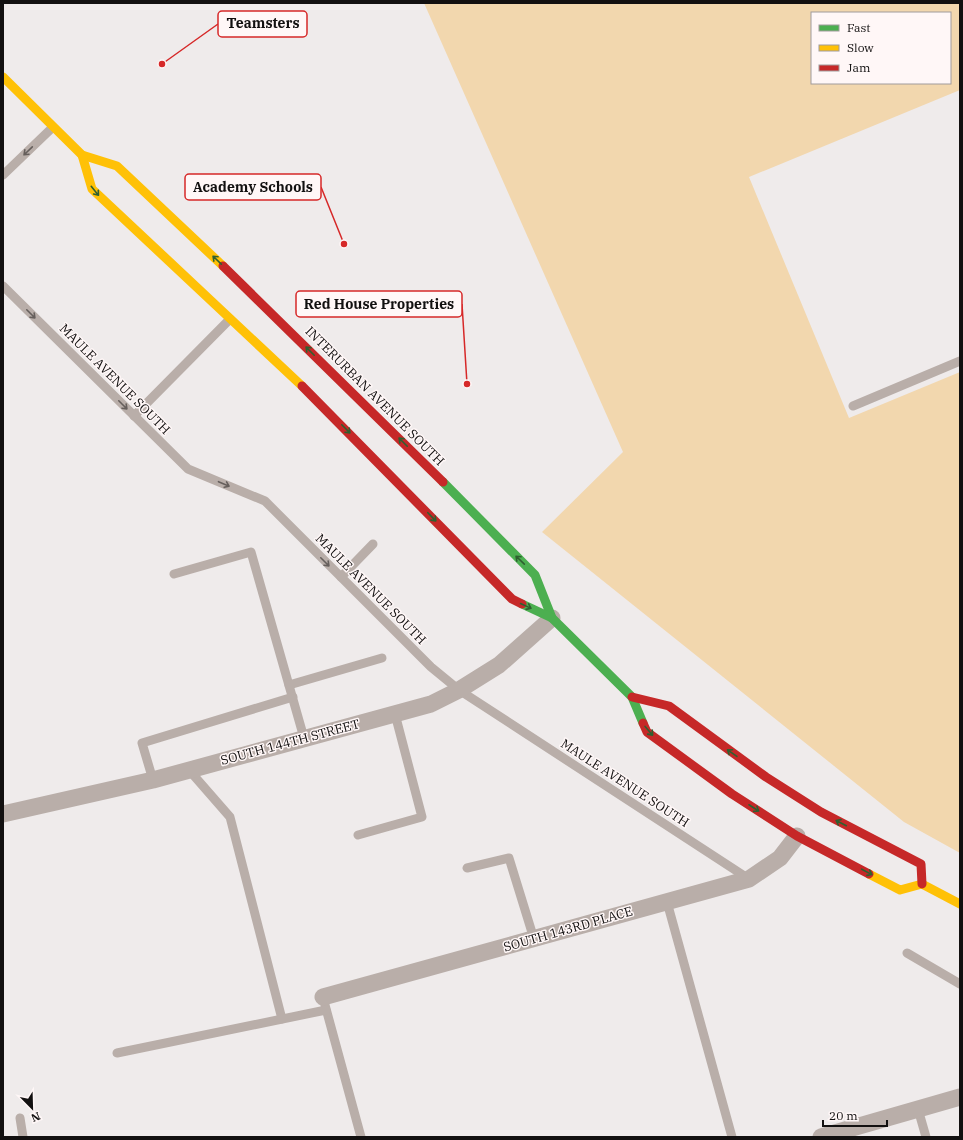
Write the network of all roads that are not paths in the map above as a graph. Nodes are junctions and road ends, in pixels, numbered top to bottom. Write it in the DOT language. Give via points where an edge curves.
graph roads {
  1 [pos="3,77"];
  2 [pos="53,127"];
  3 [pos="82,155"];
  4 [pos="3,175"];
  5 [pos="3,286"];
  6 [pos="230,319"];
  7 [pos="960,361"];
  8 [pos="853,406"];
  9 [pos="134,416"];
  10 [pos="373,544"];
  11 [pos="174,574"];
  12 [pos="341,577"];
  13 [pos="552,618"];
  14 [pos="382,658"];
  15 [pos="289,685"];
  16 [pos="459,690"];
  17 [pos="293,697"];
  18 [pos="632,697"];
  19 [pos="395,714"];
  20 [pos="304,738"];
  21 [pos="189,770"];
  22 [pos="153,780"];
  23 [pos="3,814"];
  24 [pos="358,835"];
  25 [pos="797,836"];
  26 [pos="467,868"];
  27 [pos="749,879"];
  28 [pos="922,884"];
  29 [pos="667,902"];
  30 [pos="960,904"];
  31 [pos="534,939"];
  32 [pos="907,953"];
  33 [pos="960,984"];
  34 [pos="325,1004"];
  35 [pos="282,1020"];
  36 [pos="117,1053"];
  37 [pos="960,1097"];
  38 [pos="918,1109"];
  39 [pos="20,1118"];
  40 [pos="23,1137"];
  41 [pos="361,1137"];
  42 [pos="732,1137"];
  43 [pos="821,1137"];
  44 [pos="926,1137"];
  1 -- 2 [label="main road, INTERURBAN AVENUE SOUTH"];
  2 -- 3 [label="main road, INTERURBAN AVENUE SOUTH"];
  2 -- 4 [label="lane, one-way"];
  3 -- 6 [label="main road, INTERURBAN AVENUE SOUTH, one-way" via="92,189"];
  13 -- 3 [label="main road, INTERURBAN AVENUE SOUTH, one-way" via="535,575 261,301 117,166"];
  5 -- 9 [label="lane, MAULE AVENUE SOUTH, one-way"];
  6 -- 9 [label="lane"];
  6 -- 13 [label="main road, INTERURBAN AVENUE SOUTH, one-way" via="360,443 512,599"];
  7 -- 8 [label="lane"];
  9 -- 12 [label="lane, MAULE AVENUE SOUTH, one-way" via="188,469 265,501"];
  10 -- 12 [label="lane"];
  11 -- 15 [label="lane" via="251,552"];
  12 -- 16 [label="lane, MAULE AVENUE SOUTH" via="431,667"];
  13 -- 16 [label="street, SOUTH 144TH STREET" via="499,665"];
  13 -- 18 [label="main road, INTERURBAN AVENUE SOUTH"];
  14 -- 15 [label="lane"];
  15 -- 17 [label="lane"];
  16 -- 19 [label="street, SOUTH 144TH STREET" via="431,704"];
  16 -- 27 [label="lane, MAULE AVENUE SOUTH"];
  17 -- 20 [label="lane"];
  17 -- 22 [label="lane" via="142,743"];
  18 -- 25 [label="main road, INTERURBAN AVENUE SOUTH, one-way" via="647,732 732,794"];
  28 -- 18 [label="main road, one-way" via="920,864 821,812 766,777 669,706"];
  19 -- 20 [label="street, SOUTH 144TH STREET"];
  19 -- 24 [label="lane" via="422,817"];
  20 -- 21 [label="street, SOUTH 144TH STREET"];
  21 -- 22 [label="street, SOUTH 144TH STREET"];
  21 -- 35 [label="lane" via="230,817"];
  22 -- 23 [label="street, SOUTH 144TH STREET"];
  25 -- 27 [label="street, SOUTH 143RD PLACE" via="780,858"];
  25 -- 28 [label="main road, INTERURBAN AVENUE SOUTH, one-way" via="900,890"];
  26 -- 31 [label="lane" via="509,858"];
  27 -- 29 [label="street, SOUTH 143RD PLACE"];
  28 -- 30 [label="main road"];
  29 -- 31 [label="street, SOUTH 143RD PLACE"];
  29 -- 42 [label="lane"];
  31 -- 34 [label="street, SOUTH 143RD PLACE"];
  32 -- 33 [label="lane"];
  34 -- 35 [label="lane"];
  34 -- 41 [label="lane"];
  35 -- 36 [label="lane"];
  37 -- 38 [label="street"];
  38 -- 43 [label="street"];
  38 -- 44 [label="lane"];
  39 -- 40 [label="lane"];
}
